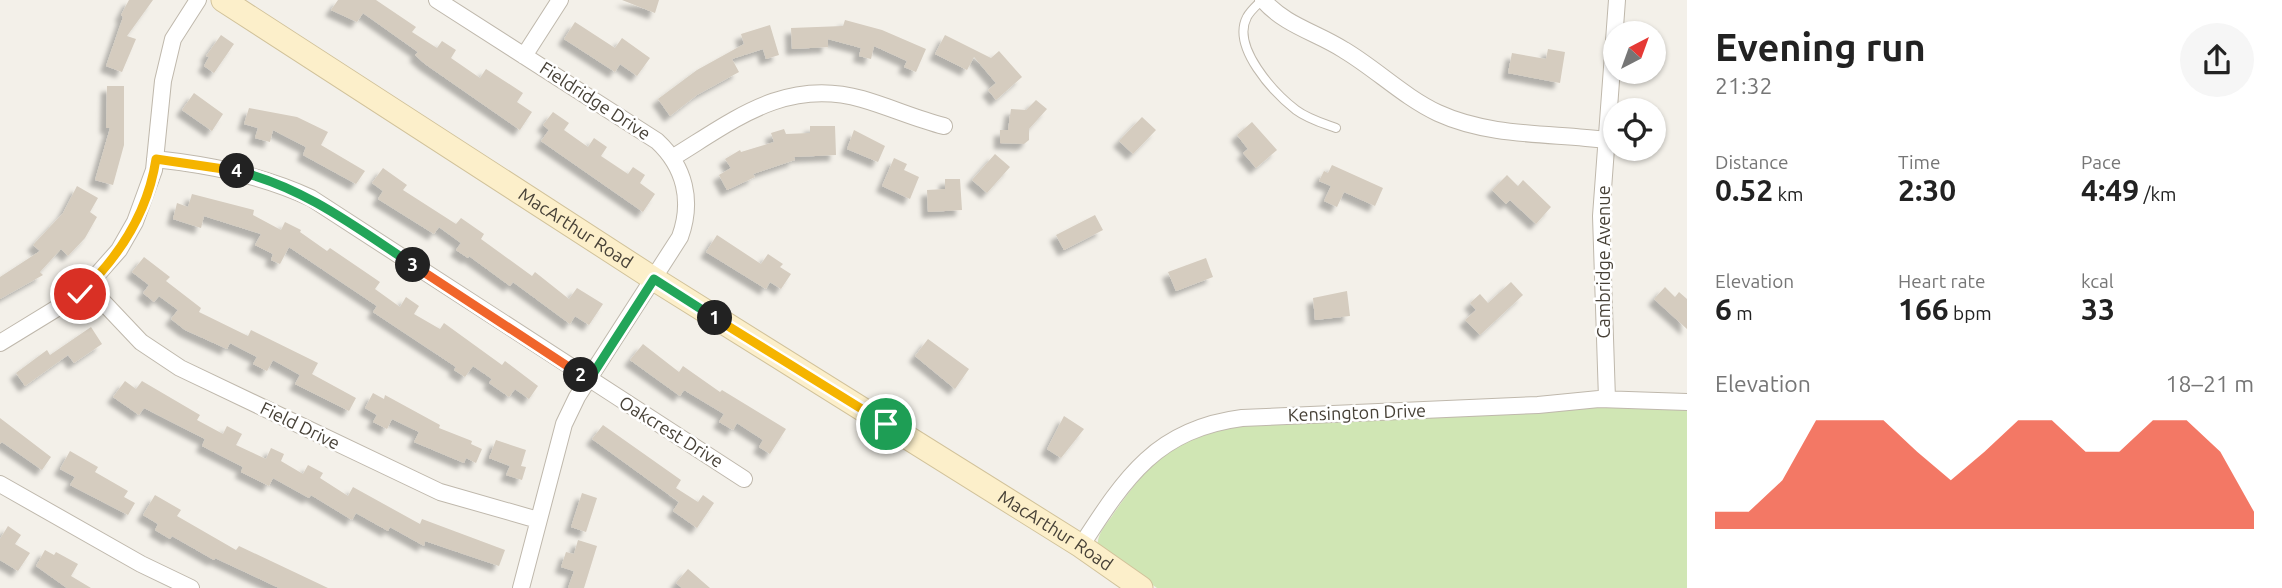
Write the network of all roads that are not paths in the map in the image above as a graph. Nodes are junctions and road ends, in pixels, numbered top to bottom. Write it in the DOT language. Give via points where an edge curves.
graph roads {
  1 [pos="198,0"];
  2 [pos="223,0"];
  3 [pos="437,0"];
  4 [pos="560,0"];
  5 [pos="1262,0"];
  6 [pos="1617,0"];
  7 [pos="524,56"];
  8 [pos="1609,98"];
  9 [pos="944,126"];
  10 [pos="1336,128"];
  11 [pos="1603,140"];
  12 [pos="672,158"];
  13 [pos="156,159"];
  14 [pos="1605,161"];
  15 [pos="654,279"];
  16 [pos="88,286"];
  17 [pos="0,343"];
  18 [pos="589,380"];
  19 [pos="1607,399"];
  20 [pos="1687,402"];
  21 [pos="744,479"];
  22 [pos="0,484"];
  23 [pos="538,520"];
  24 [pos="1081,546"];
  25 [pos="191,588"];
  26 [pos="522,588"];
  27 [pos="1141,588"];
  1 -- 13 [label="street" via="173,39 163,81"];
  2 -- 15 [label="street, MacArthur Road"];
  3 -- 7 [label="street, Fieldridge Drive"];
  4 -- 7 [label="street"];
  5 -- 10 [label="lane" via="1245,26 1251,58 1267,83 1296,110"];
  5 -- 11 [label="street" via="1285,21 1342,48 1427,107 1460,122"];
  6 -- 8 [label="street, Cambridge Avenue"];
  7 -- 12 [label="street, Fieldridge Drive" via="657,141"];
  9 -- 12 [label="street" via="861,99 794,96 735,117"];
  12 -- 15 [label="street, Fieldridge Drive" via="685,188 686,217 680,237"];
  13 -- 16 [label="street" via="135,222 119,250"];
  13 -- 18 [label="street, Oakcrest Drive" via="239,171 312,198"];
  14 -- 19 [label="street, Cambridge Avenue" via="1601,265"];
  15 -- 18 [label="street, Fieldridge Drive"];
  15 -- 24 [label="street, MacArthur Road"];
  16 -- 17 [label="street" via="64,306"];
  16 -- 23 [label="street, Field Drive" via="141,342 180,368 440,492"];
  18 -- 21 [label="street, Oakcrest Drive"];
  18 -- 23 [label="street, Fieldridge Drive" via="564,424"];
  19 -- 20 [label="street, Kensington Drive"];
  19 -- 24 [label="street, Kensington Drive" via="1242,418 1211,424 1170,440 1147,457"];
  22 -- 25 [label="street"];
  23 -- 26 [label="street, Fieldridge Drive"];
  24 -- 27 [label="street, MacArthur Road"];
}
